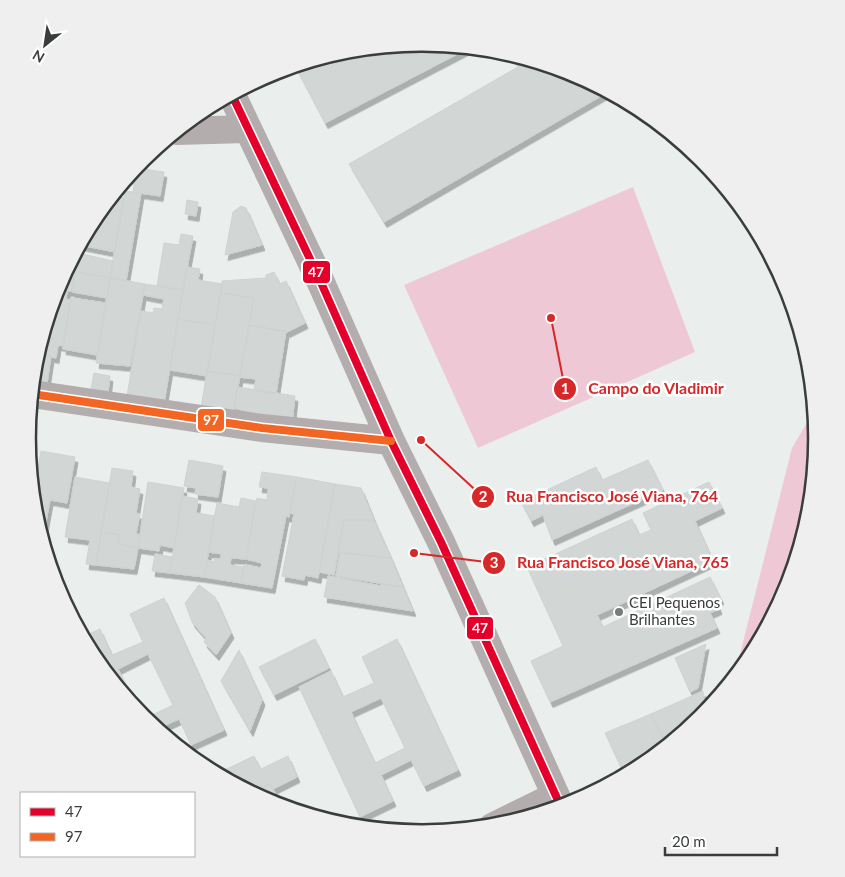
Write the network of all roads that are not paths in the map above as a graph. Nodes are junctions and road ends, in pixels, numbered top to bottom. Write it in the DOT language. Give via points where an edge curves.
graph roads {
  1 [pos="235,101"];
  2 [pos="247,129"];
  3 [pos="189,131"];
  4 [pos="39,395"];
  5 [pos="391,441"];
  6 [pos="557,800"];
  1 -- 2 [label="street"];
  2 -- 3 [label="street"];
  2 -- 5 [label="street" via="319,278"];
  4 -- 5 [label="street" via="262,428"];
  5 -- 6 [label="street" via="441,542"];
}
